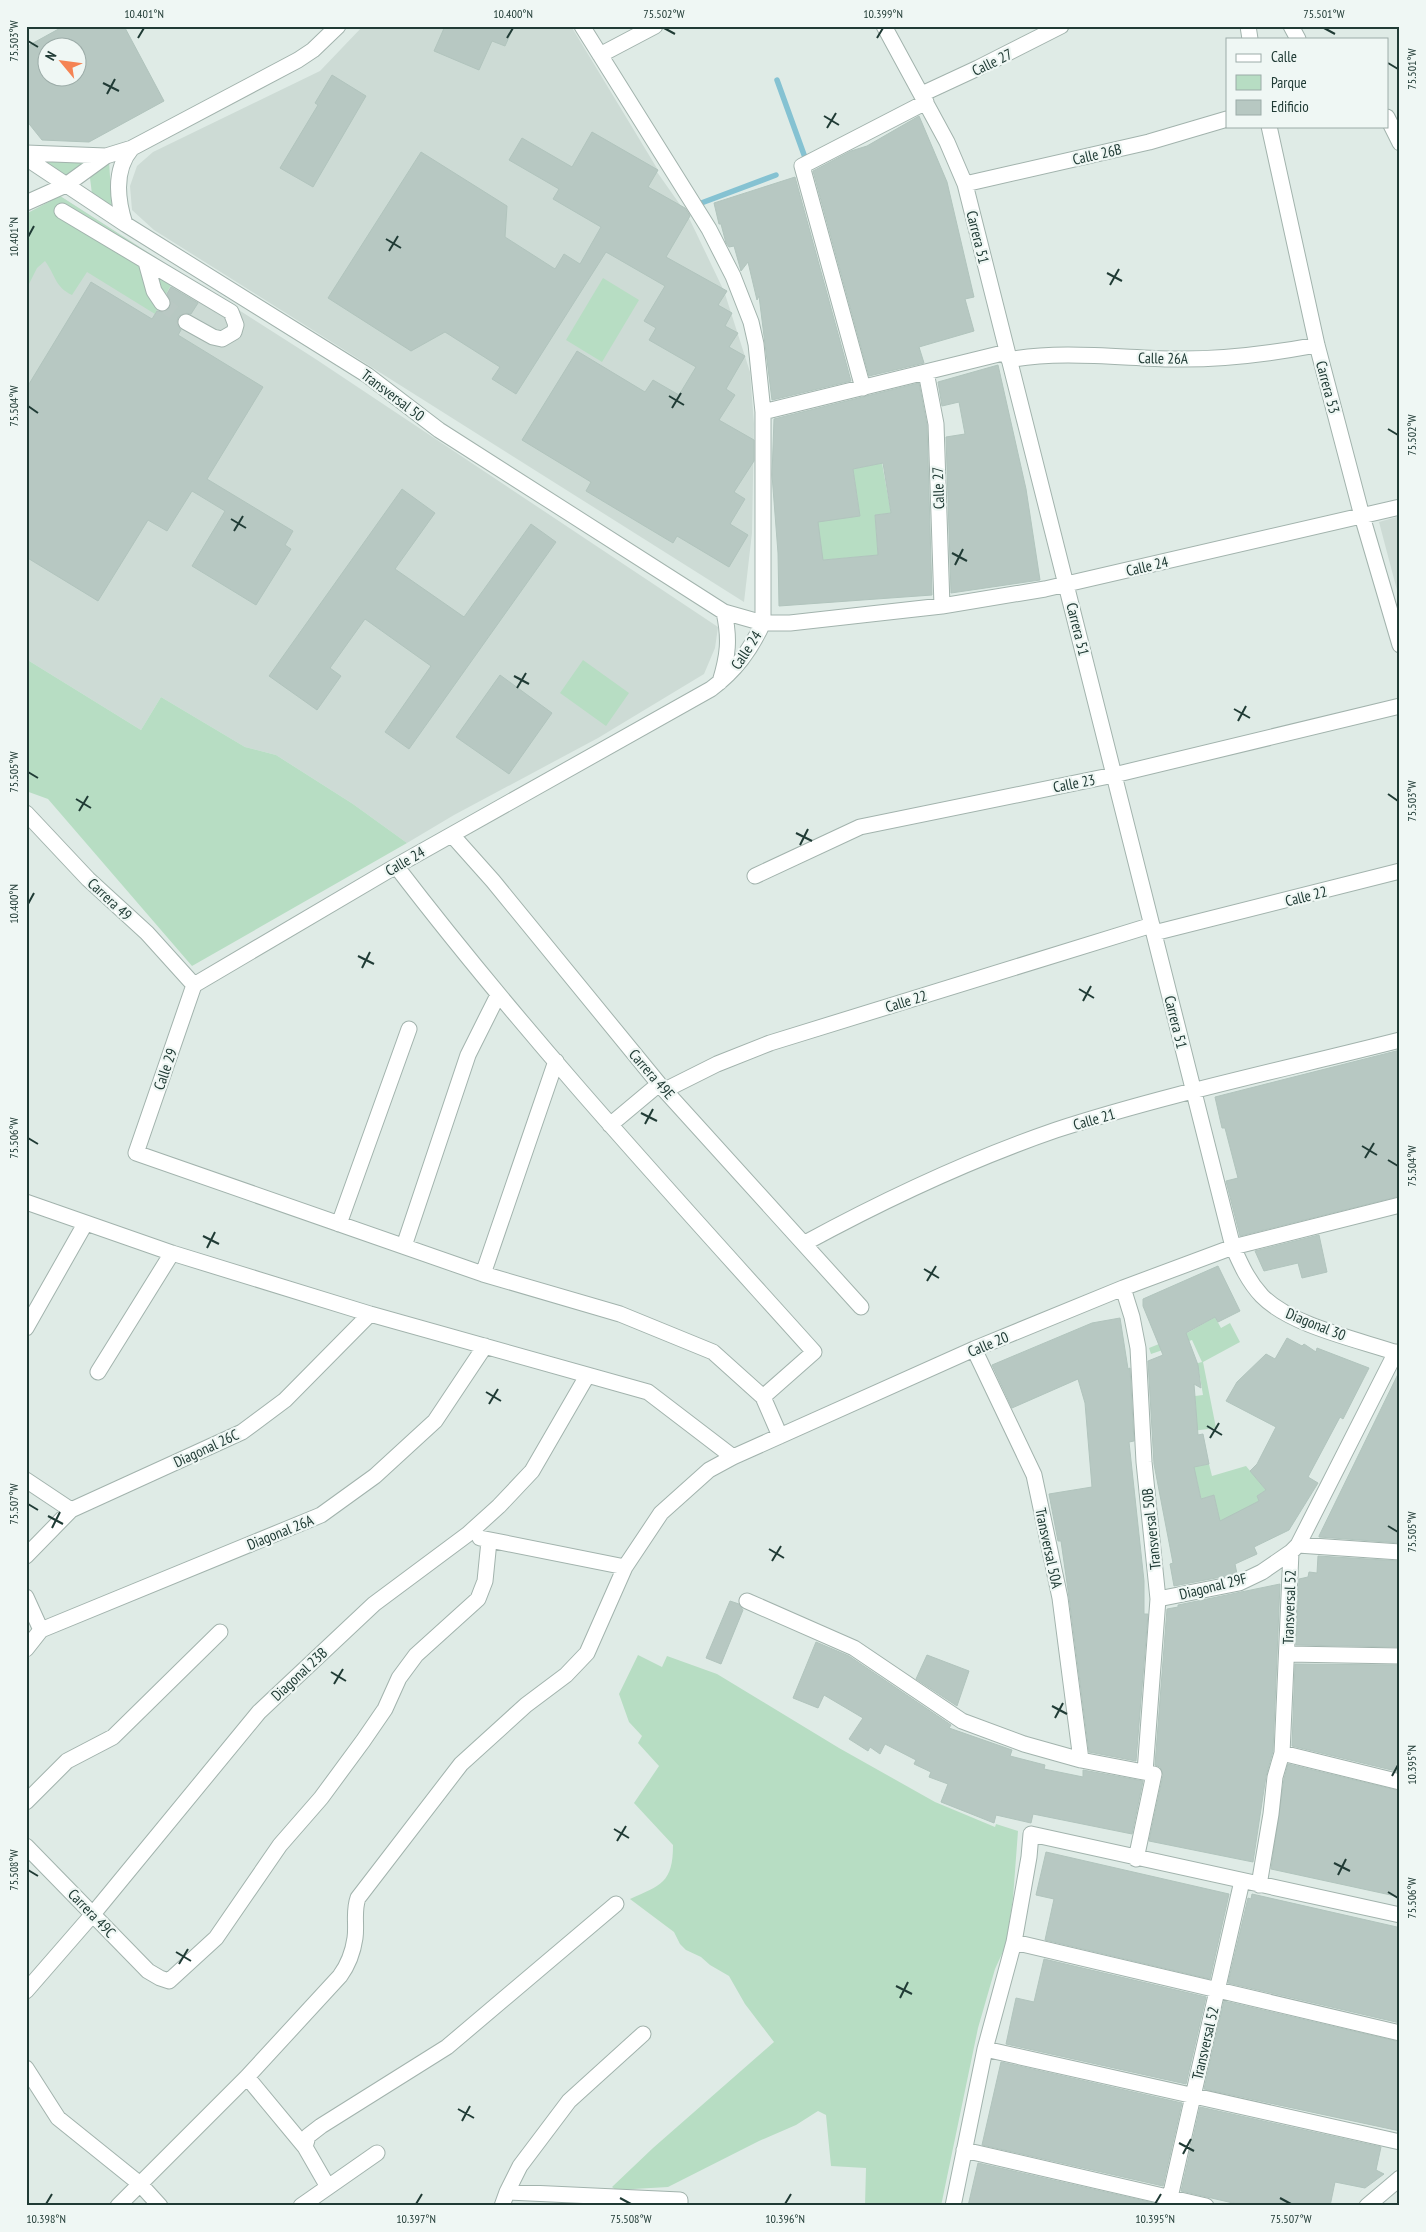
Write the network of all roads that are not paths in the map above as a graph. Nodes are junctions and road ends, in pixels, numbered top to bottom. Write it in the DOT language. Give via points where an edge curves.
graph roads {
  1 [pos="338,26"];
  2 [pos="582,26"];
  3 [pos="655,26"];
  4 [pos="884,26"];
  5 [pos="1061,26"];
  6 [pos="1291,26"];
  7 [pos="322,32"];
  8 [pos="1297,38"];
  9 [pos="600,55"];
  10 [pos="924,98"];
  11 [pos="1226,119"];
  12 [pos="1388,119"];
  13 [pos="1269,128"];
  14 [pos="1400,143"];
  15 [pos="132,148"];
  16 [pos="26,153"];
  17 [pos="106,156"];
  18 [pos="26,158"];
  19 [pos="965,184"];
  20 [pos="66,185"];
  21 [pos="26,203"];
  22 [pos="62,211"];
  23 [pos="125,224"];
  24 [pos="146,262"];
  25 [pos="162,302"];
  26 [pos="186,322"];
  27 [pos="1317,345"];
  28 [pos="1008,356"];
  29 [pos="926,372"];
  30 [pos="863,388"];
  31 [pos="763,412"];
  32 [pos="1400,507"];
  33 [pos="1362,516"];
  34 [pos="1067,584"];
  35 [pos="942,606"];
  36 [pos="724,612"];
  37 [pos="763,623"];
  38 [pos="1400,645"];
  39 [pos="720,682"];
  40 [pos="1400,706"];
  41 [pos="1114,775"];
  42 [pos="26,812"];
  43 [pos="452,835"];
  44 [pos="396,866"];
  45 [pos="1400,871"];
  46 [pos="755,876"];
  47 [pos="1153,929"];
  48 [pos="194,984"];
  49 [pos="498,995"];
  50 [pos="409,1029"];
  51 [pos="1400,1040"];
  52 [pos="556,1060"];
  53 [pos="662,1087"];
  54 [pos="1193,1092"];
  55 [pos="610,1125"];
  56 [pos="26,1202"];
  57 [pos="1400,1205"];
  58 [pos="85,1224"];
  59 [pos="339,1224"];
  60 [pos="805,1243"];
  61 [pos="404,1246"];
  62 [pos="1233,1246"];
  63 [pos="172,1253"];
  64 [pos="483,1274"];
  65 [pos="1123,1288"];
  66 [pos="862,1307"];
  67 [pos="370,1314"];
  68 [pos="26,1328"];
  69 [pos="485,1346"];
  70 [pos="974,1350"];
  71 [pos="1398,1353"];
  72 [pos="98,1372"];
  73 [pos="587,1376"];
  74 [pos="763,1397"];
  75 [pos="780,1436"];
  76 [pos="733,1457"];
  77 [pos="26,1480"];
  78 [pos="71,1510"];
  79 [pos="468,1534"];
  80 [pos="489,1541"];
  81 [pos="1295,1549"];
  82 [pos="1400,1552"];
  83 [pos="26,1556"];
  84 [pos="625,1567"];
  85 [pos="26,1597"];
  86 [pos="1158,1599"];
  87 [pos="747,1601"];
  88 [pos="41,1630"];
  89 [pos="220,1632"];
  90 [pos="26,1649"];
  91 [pos="1288,1654"];
  92 [pos="1400,1656"];
  93 [pos="1282,1753"];
  94 [pos="1081,1760"];
  95 [pos="1150,1773"];
  96 [pos="1400,1782"];
  97 [pos="26,1802"];
  98 [pos="26,1846"];
  99 [pos="1136,1859"];
  100 [pos="1242,1881"];
  101 [pos="1259,1885"];
  102 [pos="616,1904"];
  103 [pos="93,1914"];
  104 [pos="1400,1915"];
  105 [pos="1014,1942"];
  106 [pos="26,1991"];
  107 [pos="1217,1991"];
  108 [pos="1400,2032"];
  109 [pos="643,2034"];
  110 [pos="985,2049"];
  111 [pos="26,2068"];
  112 [pos="247,2077"];
  113 [pos="1193,2097"];
  114 [pos="1400,2142"];
  115 [pos="304,2147"];
  116 [pos="964,2150"];
  117 [pos="377,2153"];
  118 [pos="1400,2178"];
  119 [pos="140,2184"];
  120 [pos="328,2187"];
  121 [pos="504,2199"];
  122 [pos="1169,2202"];
  123 [pos="118,2206"];
  124 [pos="160,2206"];
  125 [pos="301,2206"];
  126 [pos="680,2206"];
  127 [pos="953,2206"];
  128 [pos="1206,2206"];
  129 [pos="1367,2206"];
  1 -- 7 [label="street"];
  2 -- 9 [label="street"];
  3 -- 9 [label="street"];
  4 -- 10 [label="street, Carrera 51"];
  5 -- 10 [label="street, Calle 27"];
  6 -- 8 [label="street"];
  7 -- 15 [label="street" via="298,60"];
  9 -- 31 [label="street" via="695,205 733,276 756,344"];
  10 -- 19 [label="street, Carrera 51"];
  10 -- 30 [label="street, Calle 27" via="802,166"];
  11 -- 19 [label="street, Calle 26B" via="1149,142"];
  12 -- 14 [label="street"];
  13 -- 27 [label="street, Carrera 53"];
  15 -- 17 [label="street"];
  15 -- 23 [label="street" via="123,158 119,174 118,191"];
  16 -- 17 [label="street"];
  17 -- 20 [label="street"];
  18 -- 20 [label="street, Transversal 50"];
  19 -- 28 [label="street, Carrera 51"];
  20 -- 21 [label="street"];
  20 -- 23 [label="street, Transversal 50"];
  22 -- 24 [label="street"];
  23 -- 36 [label="street, Transversal 50" via="367,375 439,430"];
  24 -- 25 [label="street" via="154,291"];
  24 -- 26 [label="street" via="231,312 236,325 234,332 222,339"];
  27 -- 28 [label="street, Calle 26A" via="1224,359"];
  27 -- 33 [label="street, Carrera 53"];
  28 -- 29 [label="street, Calle 26A"];
  28 -- 34 [label="street, Carrera 51"];
  29 -- 30 [label="street, Calle 26A"];
  29 -- 35 [label="street, Calle 27" via="936,424"];
  30 -- 31 [label="street, Calle 26A"];
  31 -- 37 [label="street"];
  32 -- 33 [label="street, Calle 24"];
  33 -- 34 [label="street, Calle 24"];
  33 -- 38 [label="street, Carrera 53"];
  34 -- 35 [label="street, Calle 24"];
  34 -- 41 [label="street, Carrera 51"];
  35 -- 37 [label="street, Calle 24" via="790,623"];
  36 -- 37 [label="street, Transversal 50"];
  36 -- 39 [label="street" via="728,658"];
  37 -- 39 [label="street, Calle 24" via="749,652"];
  39 -- 43 [label="street, Calle 24"];
  40 -- 41 [label="street, Calle 23"];
  41 -- 46 [label="street, Calle 23" via="860,827"];
  41 -- 47 [label="street, Carrera 51"];
  42 -- 48 [label="street, Carrera 49"];
  43 -- 44 [label="street, Calle 24"];
  43 -- 53 [label="street, Carrera 49E"];
  44 -- 48 [label="street, Calle 24"];
  44 -- 49 [label="street"];
  45 -- 47 [label="street, Calle 22"];
  47 -- 53 [label="street, Calle 22" via="770,1043"];
  47 -- 54 [label="street, Carrera 51"];
  48 -- 59 [label="street, Calle 29" via="136,1153"];
  49 -- 52 [label="street"];
  49 -- 61 [label="street" via="468,1055"];
  50 -- 59 [label="street"];
  51 -- 54 [label="street, Calle 21"];
  52 -- 55 [label="street"];
  52 -- 64 [label="street"];
  53 -- 55 [label="street, Calle 22"];
  53 -- 60 [label="street, Carrera 49E"];
  54 -- 60 [label="street, Calle 21" via="1056,1130 962,1165"];
  54 -- 62 [label="street, Carrera 51"];
  55 -- 74 [label="street" via="814,1352"];
  56 -- 58 [label="street"];
  57 -- 62 [label="street, Calle 20"];
  58 -- 63 [label="street"];
  58 -- 68 [label="street"];
  59 -- 61 [label="street"];
  60 -- 66 [label="street, Carrera 49E"];
  61 -- 64 [label="street"];
  62 -- 65 [label="street, Calle 20"];
  62 -- 71 [label="street, Diagonal 30" via="1246,1276 1263,1297 1284,1312 1302,1322"];
  63 -- 67 [label="street"];
  63 -- 72 [label="street"];
  64 -- 74 [label="street" via="620,1314 713,1352"];
  65 -- 70 [label="street, Calle 20"];
  65 -- 86 [label="street, Transversal 50B" via="1138,1348 1144,1462"];
  67 -- 69 [label="street"];
  67 -- 78 [label="street, Diagonal 26C" via="285,1400 242,1432"];
  69 -- 73 [label="street"];
  69 -- 88 [label="street, Diagonal 26A" via="435,1421 375,1476 320,1515"];
  70 -- 75 [label="street, Calle 20"];
  70 -- 94 [label="street, Transversal 50A" via="1034,1475 1060,1598"];
  71 -- 81 [label="street, Transversal 52"];
  73 -- 76 [label="street" via="648,1392"];
  73 -- 79 [label="street, Diagonal 23B" via="532,1471"];
  74 -- 75 [label="street"];
  75 -- 76 [label="street, Calle 20"];
  76 -- 84 [label="street, Calle 20" via="709,1470 661,1513"];
  77 -- 78 [label="street"];
  78 -- 83 [label="street, Diagonal 26C"];
  79 -- 80 [label="street"];
  79 -- 103 [label="street, Diagonal 23B" via="374,1604 259,1712"];
  80 -- 84 [label="street"];
  80 -- 103 [label="street, Carrera 49C" via="485,1580 478,1599 416,1655 404,1670 385,1709 363,1741 321,1798 280,1845 216,1938 169,1981 148,1971"];
  81 -- 82 [label="street"];
  81 -- 86 [label="street, Diagonal 29F" via="1262,1572 1239,1583"];
  81 -- 91 [label="street, Transversal 52"];
  84 -- 112 [label="street, Calle 20" via="587,1653 566,1676 526,1705 461,1764 358,1898 354,1908 355,1937 348,1965"];
  85 -- 88 [label="street"];
  86 -- 95 [label="street, Transversal 50B"];
  87 -- 94 [label="street" via="854,1648 962,1721 1024,1744"];
  88 -- 90 [label="street, Diagonal 26A"];
  89 -- 97 [label="street" via="113,1737 67,1761"];
  91 -- 92 [label="street"];
  91 -- 93 [label="street, Transversal 52"];
  93 -- 96 [label="street"];
  93 -- 101 [label="street, Transversal 52" via="1275,1777"];
  94 -- 95 [label="street"];
  95 -- 99 [label="street, Transversal 50B"];
  98 -- 103 [label="street, Carrera 49C"];
  99 -- 100 [label="street"];
  99 -- 105 [label="street" via="1031,1834"];
  100 -- 101 [label="street"];
  100 -- 107 [label="street, Transversal 52"];
  101 -- 104 [label="street"];
  102 -- 115 [label="street" via="447,2047 321,2126 308,2136"];
  103 -- 106 [label="street, Diagonal 23B"];
  105 -- 107 [label="street"];
  105 -- 110 [label="street"];
  107 -- 108 [label="street"];
  107 -- 113 [label="street, Transversal 52"];
  109 -- 121 [label="street" via="569,2101 520,2166"];
  110 -- 113 [label="street"];
  110 -- 116 [label="street"];
  111 -- 119 [label="street" via="58,2118"];
  112 -- 115 [label="street"];
  112 -- 119 [label="street, Calle 20"];
  113 -- 114 [label="street"];
  113 -- 122 [label="street, Transversal 52"];
  115 -- 120 [label="street"];
  116 -- 122 [label="street"];
  116 -- 127 [label="street"];
  117 -- 120 [label="street"];
  118 -- 129 [label="street"];
  119 -- 123 [label="street, Calle 20"];
  119 -- 124 [label="street"];
  120 -- 125 [label="street"];
  121 -- 126 [label="street" via="680,2200"];
  122 -- 128 [label="street"];
}
